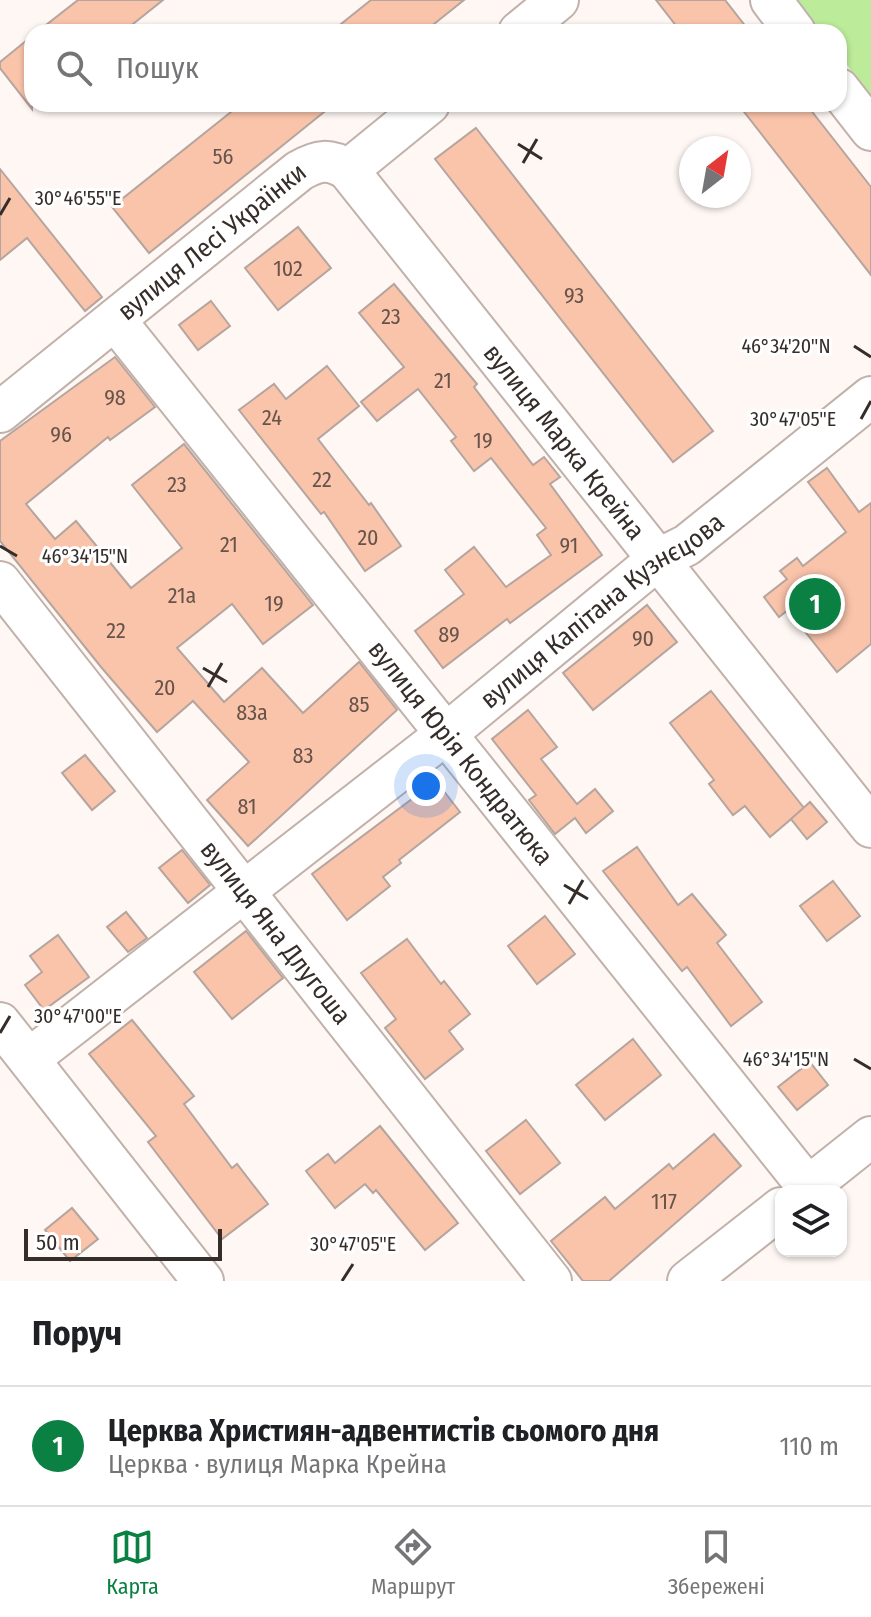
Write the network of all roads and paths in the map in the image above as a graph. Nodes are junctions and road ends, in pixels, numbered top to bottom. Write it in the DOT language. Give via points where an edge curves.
graph roads {
  1 [pos="558,0"];
  2 [pos="771,0"];
  3 [pos="529,24"];
  4 [pos="789,24"];
  5 [pos="847,99"];
  6 [pos="419,112"];
  7 [pos="871,130"];
  8 [pos="348,170"];
  9 [pos="115,320"];
  10 [pos="871,397"];
  11 [pos="0,412"];
  12 [pos="657,560"];
  13 [pos="0,582"];
  14 [pos="446,734"];
  15 [pos="871,827"];
  16 [pos="244,891"];
  17 [pos="0,1023"];
  18 [pos="29,1059"];
  19 [pos="871,1137"];
  20 [pos="789,1185"];
  21 [pos="810,1185"];
  22 [pos="775,1212"];
  23 [pos="203,1281"];
  24 [pos="551,1281"];
  25 [pos="688,1281"];
  1 -- 3 [label="street"];
  2 -- 4 [label="street"];
  5 -- 7 [label="street"];
  6 -- 8 [label="street, вулиця Лесі Українки"];
  8 -- 9 [label="street, вулиця Лесі Українки" via="334,161 316,161 299,171"];
  8 -- 12 [label="street, вулиця Марка Крейна"];
  9 -- 11 [label="street, вулиця Лесі Українки"];
  9 -- 14 [label="street, вулиця Юрія Кондратюка"];
  10 -- 12 [label="street, вулиця Капітана Кузнєцова" via="687,545"];
  12 -- 14 [label="street, вулиця Капітана Кузнєцова"];
  12 -- 15 [label="street, вулиця Марка Крейна"];
  13 -- 16 [label="street, вулиця Яна Длугоша"];
  14 -- 16 [label="street, вулиця Капітана Кузнєцова"];
  14 -- 20 [label="street, вулиця Юрія Кондратюка"];
  16 -- 18 [label="street, вулиця Капітана Кузнєцова"];
  16 -- 24 [label="street, вулиця Яна Длугоша"];
  17 -- 18 [label="street"];
  18 -- 23 [label="street"];
  19 -- 21 [label="street"];
  22 -- 25 [label="street"];
}
